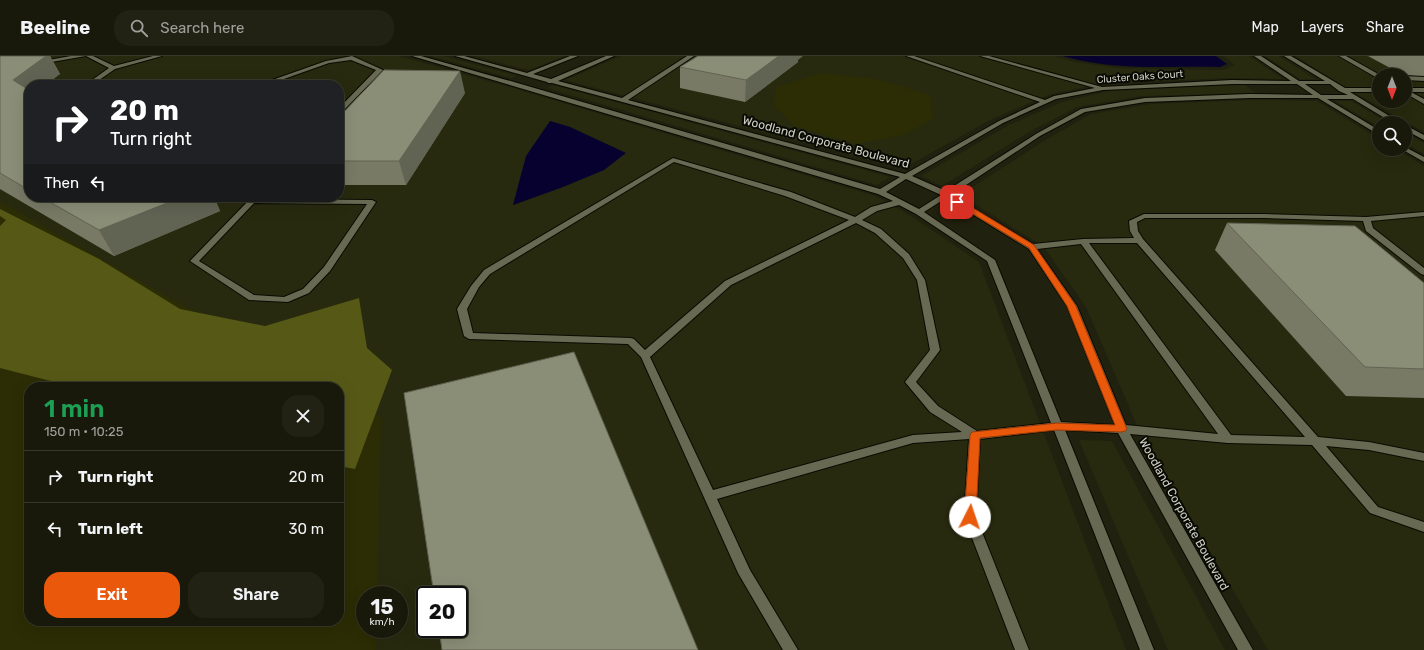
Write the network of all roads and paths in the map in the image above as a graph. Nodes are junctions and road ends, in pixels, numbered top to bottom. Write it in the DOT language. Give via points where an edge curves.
graph roads {
  1 [pos="83,56"];
  2 [pos="89,56"];
  3 [pos="159,56"];
  4 [pos="345,56"];
  5 [pos="359,56"];
  6 [pos="415,56"];
  7 [pos="458,56"];
  8 [pos="575,56"];
  9 [pos="611,56"];
  10 [pos="691,56"];
  11 [pos="909,56"];
  12 [pos="983,56"];
  13 [pos="1257,56"];
  14 [pos="1287,56"];
  15 [pos="1342,56"];
  16 [pos="352,58"];
  17 [pos="30,64"];
  18 [pos="113,68"];
  19 [pos="1372,73"];
  20 [pos="529,75"];
  21 [pos="1412,78"];
  22 [pos="1424,78"];
  23 [pos="95,80"];
  24 [pos="276,80"];
  25 [pos="552,81"];
  26 [pos="1297,82"];
  27 [pos="512,83"];
  28 [pos="1329,83"];
  29 [pos="1103,88"];
  30 [pos="534,90"];
  31 [pos="1341,90"];
  32 [pos="1372,90"];
  33 [pos="1424,90"];
  34 [pos="1412,91"];
  35 [pos="1412,95"];
  36 [pos="1320,97"];
  37 [pos="1353,97"];
  38 [pos="623,100"];
  39 [pos="1045,102"];
  40 [pos="1424,102"];
  41 [pos="344,107"];
  42 [pos="1386,116"];
  43 [pos="1372,129"];
  44 [pos="1412,131"];
  45 [pos="1424,138"];
  46 [pos="1412,153"];
  47 [pos="1424,160"];
  48 [pos="906,176"];
  49 [pos="881,192"];
  50 [pos="945,194"];
  51 [pos="344,201"];
  52 [pos="252,202"];
  53 [pos="900,202"];
  54 [pos="919,212"];
  55 [pos="1424,214"];
  56 [pos="1366,219"];
  57 [pos="856,220"];
  58 [pos="1139,240"];
  59 [pos="1083,241"];
  60 [pos="1032,247"];
  61 [pos="1424,272"];
  62 [pos="645,356"];
  63 [pos="1057,426"];
  64 [pos="1122,429"];
  65 [pos="976,435"];
  66 [pos="1228,439"];
  67 [pos="1315,442"];
  68 [pos="1424,457"];
  69 [pos="710,496"];
  70 [pos="1424,527"];
  71 [pos="791,650"];
  72 [pos="1022,650"];
  73 [pos="1147,650"];
  74 [pos="1246,650"];
  1 -- 17 [label="street"];
  2 -- 18 [label="street"];
  3 -- 18 [label="street"];
  4 -- 16 [label="street"];
  5 -- 16 [label="street"];
  6 -- 27 [label="street"];
  7 -- 20 [label="street, Woodland Corporate Boulevard"];
  8 -- 20 [label="street"];
  9 -- 25 [label="street"];
  10 -- 38 [label="street"];
  11 -- 39 [label="street"];
  12 -- 29 [label="street"];
  13 -- 26 [label="street"];
  14 -- 28 [label="street"];
  15 -- 19 [label="street"];
  16 -- 24 [label="street" via="328,62"];
  16 -- 41 [label="street" via="380,70"];
  18 -- 23 [label="street"];
  20 -- 25 [label="street, Woodland Corporate Boulevard"];
  20 -- 27 [label="street"];
  21 -- 22 [label="street"];
  25 -- 30 [label="street"];
  25 -- 38 [label="street, Woodland Corporate Boulevard"];
  26 -- 28 [label="street, Cluster Oaks Court"];
  26 -- 29 [label="street, Cluster Oaks Court" via="1232,82"];
  26 -- 36 [label="street"];
  27 -- 30 [label="street"];
  28 -- 31 [label="street"];
  29 -- 39 [label="street, Cluster Oaks Court"];
  30 -- 49 [label="street"];
  31 -- 32 [label="street"];
  31 -- 37 [label="street"];
  33 -- 34 [label="street"];
  35 -- 40 [label="street"];
  36 -- 37 [label="street, Cluster Oaks Court"];
  36 -- 43 [label="street"];
  36 -- 50 [label="street, Cluster Oaks Court" via="1249,96 1145,100 1083,110 1038,135"];
  37 -- 42 [label="street"];
  38 -- 48 [label="street, Woodland Corporate Boulevard"];
  39 -- 48 [label="street, Cluster Oaks Court" via="1001,122"];
  44 -- 45 [label="street"];
  46 -- 47 [label="street"];
  48 -- 49 [label="street, Cluster Oaks Court"];
  48 -- 50 [label="street, Woodland Corporate Boulevard"];
  49 -- 53 [label="street"];
  50 -- 54 [label="street, Cluster Oaks Court"];
  50 -- 60 [label="street, Woodland Corporate Boulevard"];
  51 -- 52 [label="street" via="372,202 327,269 306,291 285,300 252,298 194,261"];
  53 -- 54 [label="street"];
  53 -- 57 [label="street" via="874,209"];
  54 -- 63 [label="street" via="991,260"];
  55 -- 56 [label="street"];
  56 -- 58 [label="street" via="1144,216 1133,221 1134,232"];
  56 -- 61 [label="street" via="1369,229"];
  57 -- 62 [label="street" via="728,284"];
  57 -- 62 [label="street" via="788,194 673,160 488,272 475,286 462,309 469,336 631,341"];
  57 -- 65 [label="street" via="878,231 906,256 921,280 935,350 910,382 934,409"];
  58 -- 59 [label="street"];
  58 -- 67 [label="street"];
  59 -- 60 [label="street"];
  59 -- 66 [label="street"];
  60 -- 64 [label="street, Woodland Corporate Boulevard" via="1072,306"];
  62 -- 69 [label="street"];
  63 -- 64 [label="street"];
  63 -- 65 [label="street"];
  63 -- 73 [label="street"];
  64 -- 66 [label="street"];
  64 -- 74 [label="street, Woodland Corporate Boulevard"];
  65 -- 69 [label="street" via="913,439"];
  65 -- 72 [label="street" via="970,517"];
  66 -- 67 [label="street"];
  67 -- 68 [label="street" via="1369,446"];
  67 -- 70 [label="street" via="1374,510"];
  69 -- 71 [label="street" via="746,573"];
}
